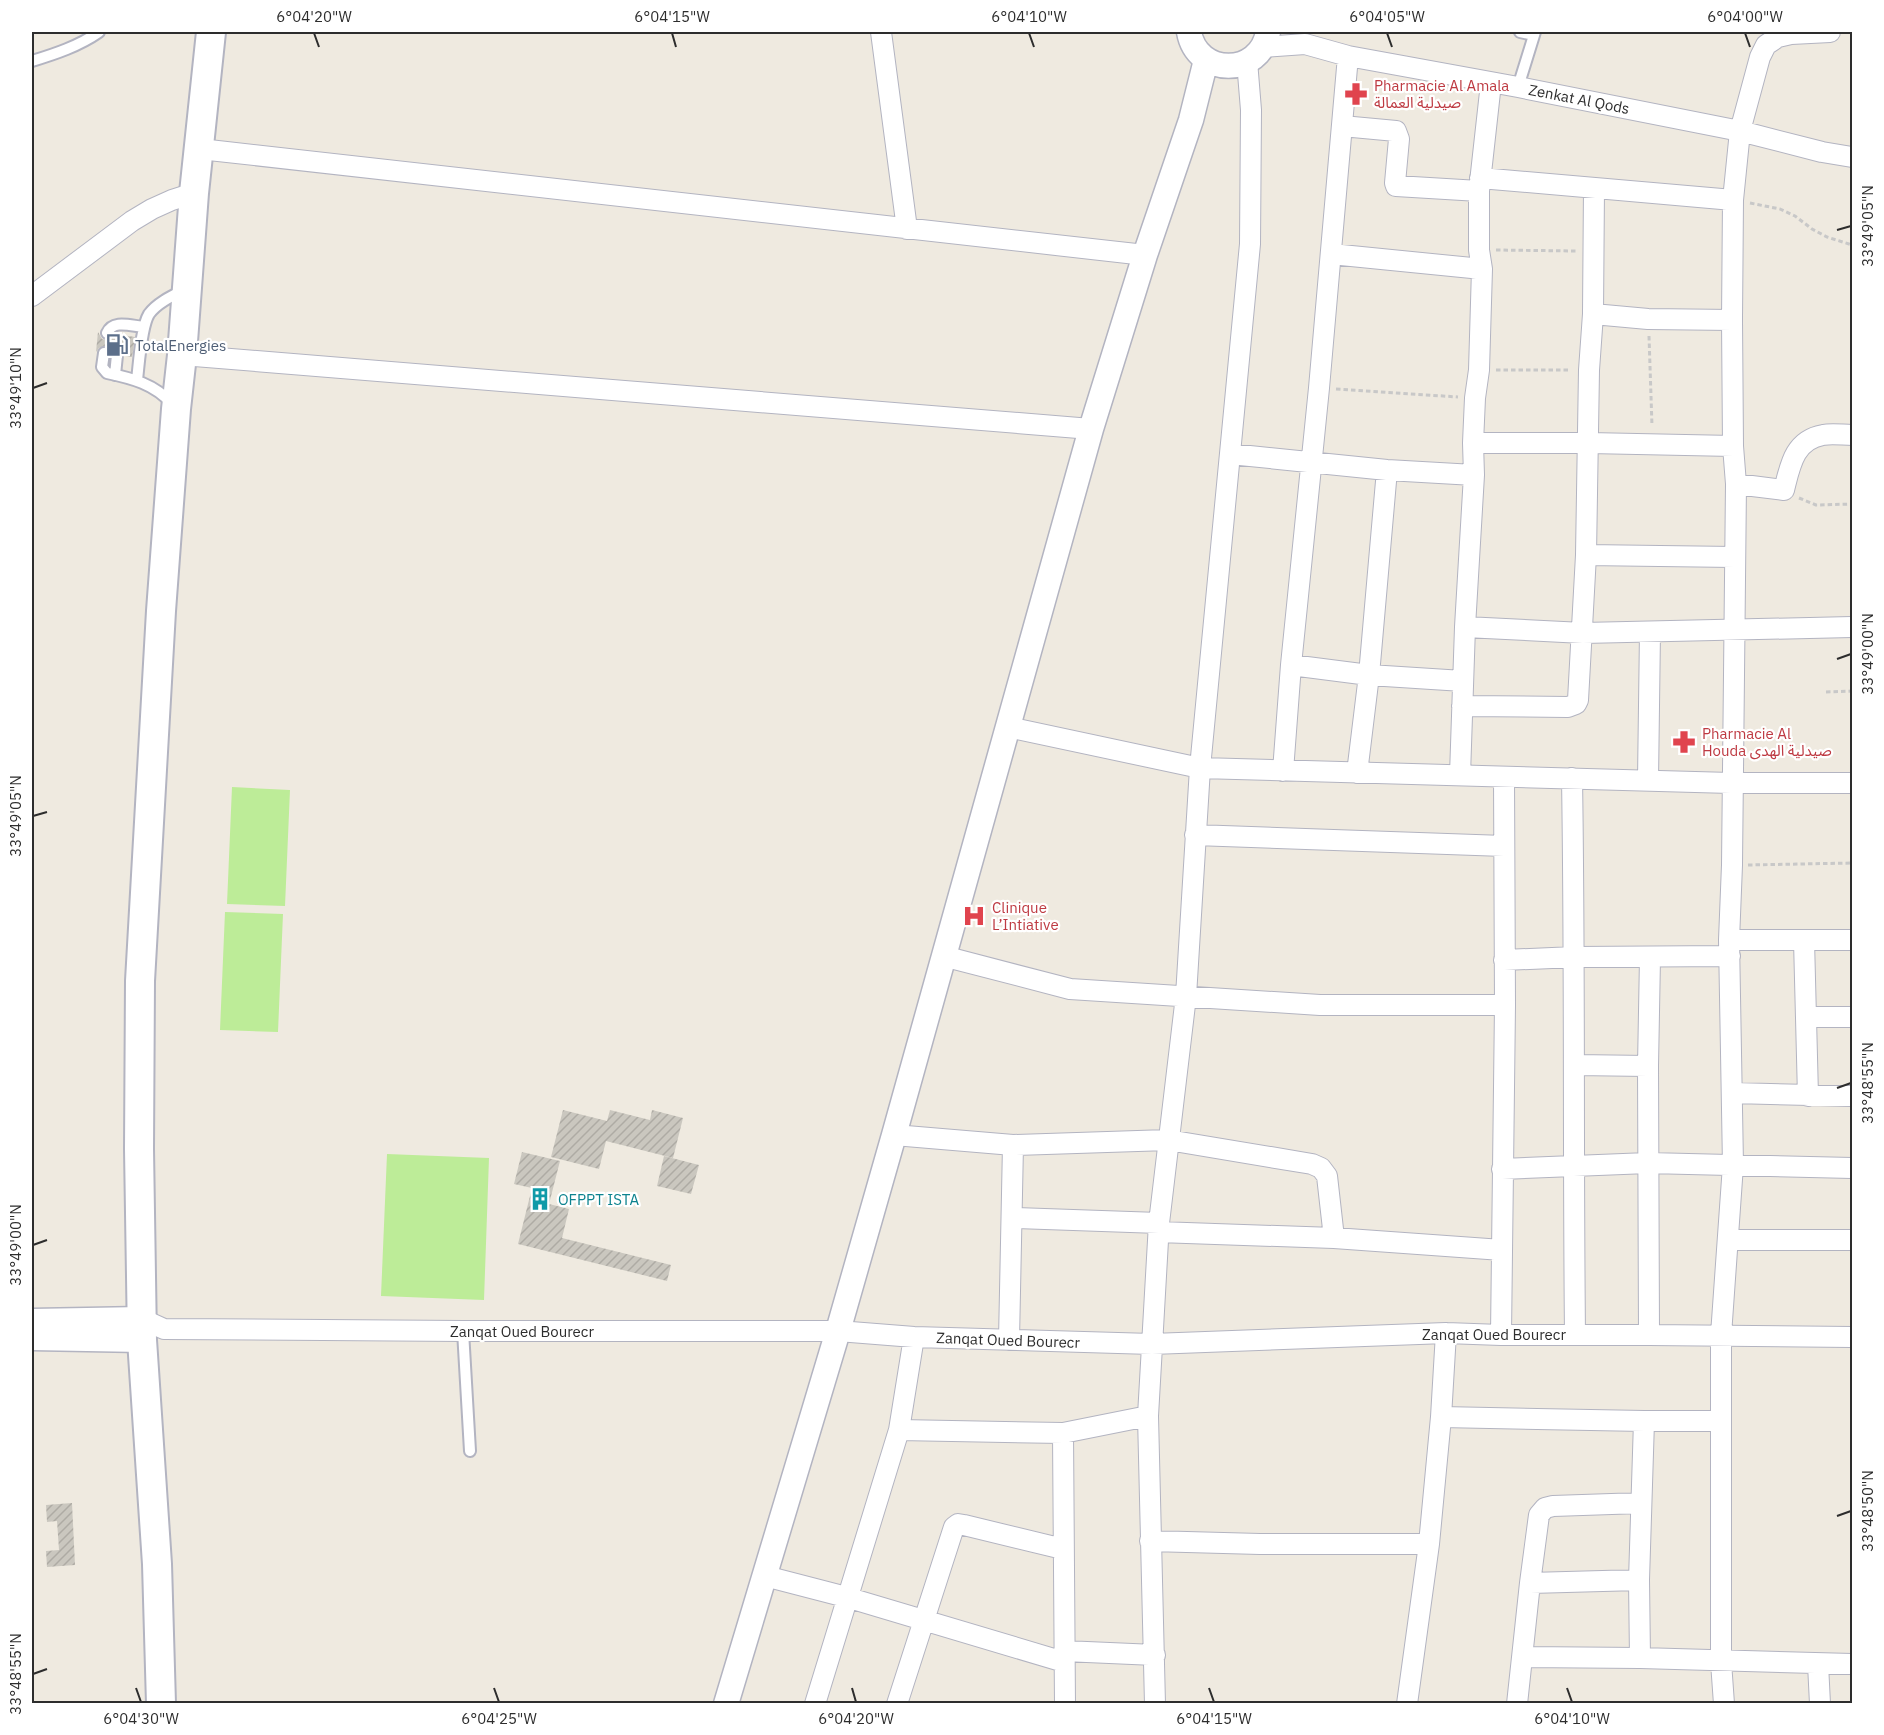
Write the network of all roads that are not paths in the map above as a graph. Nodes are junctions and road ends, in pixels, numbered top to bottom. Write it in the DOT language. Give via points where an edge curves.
graph roads {
  1 [pos="99,32"];
  2 [pos="211,32"];
  3 [pos="881,32"];
  4 [pos="1189,32"];
  5 [pos="1520,32"];
  6 [pos="1830,32"];
  7 [pos="1535,33"];
  8 [pos="1298,38"];
  9 [pos="1259,47"];
  10 [pos="1348,56"];
  11 [pos="32,61"];
  12 [pos="1214,63"];
  13 [pos="1491,83"];
  14 [pos="1518,87"];
  15 [pos="1342,126"];
  16 [pos="1740,130"];
  17 [pos="200,149"];
  18 [pos="1852,157"];
  19 [pos="1479,184"];
  20 [pos="1594,188"];
  21 [pos="194,193"];
  22 [pos="1733,200"];
  23 [pos="907,229"];
  24 [pos="1331,254"];
  25 [pos="1145,255"];
  26 [pos="1482,269"];
  27 [pos="187,288"];
  28 [pos="32,296"];
  29 [pos="1593,314"];
  30 [pos="1732,320"];
  31 [pos="144,327"];
  32 [pos="107,333"];
  33 [pos="104,353"];
  34 [pos="117,355"];
  35 [pos="182,355"];
  36 [pos="115,375"];
  37 [pos="137,380"];
  38 [pos="176,409"];
  39 [pos="1091,429"];
  40 [pos="1852,435"];
  41 [pos="1473,443"];
  42 [pos="1589,443"];
  43 [pos="1733,446"];
  44 [pos="1230,454"];
  45 [pos="1312,463"];
  46 [pos="1388,470"];
  47 [pos="1474,475"];
  48 [pos="1736,484"];
  49 [pos="1586,555"];
  50 [pos="1734,557"];
  51 [pos="1465,627"];
  52 [pos="1852,627"];
  53 [pos="1734,630"];
  54 [pos="1650,632"];
  55 [pos="1583,633"];
  56 [pos="1291,665"];
  57 [pos="1369,675"];
  58 [pos="1463,681"];
  59 [pos="1462,706"];
  60 [pos="1008,727"];
  61 [pos="1200,768"];
  62 [pos="1283,771"];
  63 [pos="1357,773"];
  64 [pos="1460,775"];
  65 [pos="1504,777"];
  66 [pos="1572,778"];
  67 [pos="1648,780"];
  68 [pos="1731,783"];
  69 [pos="1852,783"];
  70 [pos="1195,835"];
  71 [pos="1504,846"];
  72 [pos="1804,940"];
  73 [pos="1852,940"];
  74 [pos="1730,948"];
  75 [pos="943,956"];
  76 [pos="1575,957"];
  77 [pos="1650,958"];
  78 [pos="1504,960"];
  79 [pos="1186,996"];
  80 [pos="1505,1005"];
  81 [pos="1806,1017"];
  82 [pos="1852,1017"];
  83 [pos="1575,1065"];
  84 [pos="1648,1065"];
  85 [pos="1732,1093"];
  86 [pos="1808,1096"];
  87 [pos="1852,1096"];
  88 [pos="894,1136"];
  89 [pos="1168,1140"];
  90 [pos="1013,1145"];
  91 [pos="1648,1164"];
  92 [pos="1733,1165"];
  93 [pos="1573,1167"];
  94 [pos="1852,1168"];
  95 [pos="1502,1169"];
  96 [pos="1013,1218"];
  97 [pos="1159,1228"];
  98 [pos="1334,1238"];
  99 [pos="1728,1240"];
  100 [pos="1852,1240"];
  101 [pos="1502,1250"];
  102 [pos="32,1321"];
  103 [pos="149,1329"];
  104 [pos="463,1331"];
  105 [pos="838,1331"];
  106 [pos="1446,1333"];
  107 [pos="1501,1335"];
  108 [pos="1575,1335"];
  109 [pos="1649,1335"];
  110 [pos="1721,1335"];
  111 [pos="914,1337"];
  112 [pos="1852,1337"];
  113 [pos="32,1338"];
  114 [pos="1009,1340"];
  115 [pos="1152,1344"];
  116 [pos="1148,1416"];
  117 [pos="1441,1417"];
  118 [pos="1644,1421"];
  119 [pos="1721,1421"];
  120 [pos="899,1430"];
  121 [pos="1063,1433"];
  122 [pos="471,1451"];
  123 [pos="1641,1503"];
  124 [pos="1150,1540"];
  125 [pos="1429,1544"];
  126 [pos="1063,1549"];
  127 [pos="765,1576"];
  128 [pos="1639,1580"];
  129 [pos="1530,1583"];
  130 [pos="846,1597"];
  131 [pos="924,1620"];
  132 [pos="1155,1655"];
  133 [pos="1064,1657"];
  134 [pos="1522,1658"];
  135 [pos="1640,1658"];
  136 [pos="1720,1662"];
  137 [pos="1818,1664"];
  138 [pos="1852,1664"];
  139 [pos="161,1704"];
  140 [pos="726,1704"];
  141 [pos="815,1704"];
  142 [pos="897,1704"];
  143 [pos="1065,1704"];
  144 [pos="1155,1704"];
  145 [pos="1407,1704"];
  146 [pos="1517,1704"];
  147 [pos="1724,1704"];
  148 [pos="1820,1704"];
  1 -- 11 [label="lane"];
  2 -- 17 [label="main road"];
  3 -- 23 [label="street"];
  4 -- 12 [label="street" via="1196,50"];
  5 -- 7 [label="lane"];
  6 -- 16 [label="street" via="1791,34 1766,45"];
  7 -- 14 [label="lane"];
  8 -- 9 [label="street, Zenkat Al Qods"];
  8 -- 10 [label="street, Zenkat Al Qods"];
  9 -- 12 [label="street" via="1234,66"];
  9 -- 44 [label="street" via="1251,110 1250,244"];
  10 -- 13 [label="street, Zenkat Al Qods"];
  10 -- 15 [label="street"];
  12 -- 25 [label="street"];
  13 -- 14 [label="street, Zenkat Al Qods"];
  13 -- 19 [label="street"];
  14 -- 16 [label="street, Zenkat Al Qods"];
  15 -- 19 [label="street" via="1396,131 1396,186"];
  15 -- 24 [label="street"];
  16 -- 18 [label="street, Zenkat Al Qods"];
  16 -- 22 [label="street"];
  17 -- 21 [label="main road"];
  17 -- 23 [label="street"];
  19 -- 20 [label="street"];
  19 -- 26 [label="street"];
  20 -- 22 [label="street"];
  20 -- 29 [label="street"];
  21 -- 27 [label="main road"];
  21 -- 28 [label="street" via="132,220"];
  22 -- 30 [label="street"];
  23 -- 25 [label="street"];
  24 -- 26 [label="street"];
  24 -- 45 [label="street"];
  25 -- 39 [label="street"];
  26 -- 41 [label="street"];
  27 -- 31 [label="lane" via="157,306"];
  27 -- 35 [label="main road"];
  29 -- 30 [label="street"];
  29 -- 42 [label="street"];
  30 -- 43 [label="street"];
  31 -- 32 [label="lane" via="121,330 112,326"];
  31 -- 37 [label="lane"];
  33 -- 36 [label="lane" via="104,370"];
  34 -- 36 [label="lane"];
  35 -- 38 [label="main road"];
  35 -- 39 [label="street"];
  36 -- 37 [label="lane"];
  37 -- 38 [label="lane" via="158,391"];
  38 -- 103 [label="main road" via="140,981 140,1149"];
  39 -- 60 [label="street"];
  40 -- 48 [label="street" via="1823,435 1799,447 1784,490"];
  41 -- 42 [label="street"];
  41 -- 47 [label="street"];
  42 -- 43 [label="street"];
  42 -- 49 [label="street"];
  43 -- 48 [label="street"];
  44 -- 45 [label="street"];
  44 -- 61 [label="street"];
  45 -- 46 [label="street"];
  45 -- 56 [label="street"];
  46 -- 47 [label="street"];
  46 -- 57 [label="street"];
  47 -- 51 [label="street"];
  48 -- 50 [label="street"];
  49 -- 50 [label="street"];
  49 -- 55 [label="street"];
  50 -- 53 [label="street"];
  51 -- 55 [label="street"];
  51 -- 58 [label="street"];
  52 -- 53 [label="street"];
  53 -- 54 [label="street"];
  53 -- 68 [label="street"];
  54 -- 55 [label="street"];
  54 -- 67 [label="street"];
  55 -- 59 [label="street" via="1578,700 1572,706"];
  56 -- 57 [label="street"];
  56 -- 62 [label="street"];
  57 -- 58 [label="street"];
  57 -- 63 [label="street"];
  58 -- 59 [label="street"];
  59 -- 64 [label="street"];
  60 -- 61 [label="street"];
  60 -- 75 [label="street"];
  61 -- 62 [label="street"];
  61 -- 70 [label="street"];
  62 -- 63 [label="street"];
  63 -- 64 [label="street"];
  64 -- 65 [label="street"];
  65 -- 66 [label="street"];
  65 -- 71 [label="street"];
  66 -- 67 [label="street"];
  66 -- 76 [label="street"];
  67 -- 68 [label="street"];
  68 -- 69 [label="street"];
  68 -- 74 [label="street"];
  70 -- 71 [label="street"];
  70 -- 79 [label="street"];
  71 -- 78 [label="street"];
  72 -- 73 [label="street"];
  72 -- 74 [label="street"];
  72 -- 81 [label="street"];
  74 -- 77 [label="street"];
  74 -- 85 [label="street"];
  75 -- 79 [label="street" via="1070,989"];
  75 -- 88 [label="street"];
  76 -- 77 [label="street"];
  76 -- 78 [label="street"];
  76 -- 83 [label="street"];
  77 -- 84 [label="street"];
  78 -- 80 [label="street"];
  79 -- 80 [label="street" via="1320,1005"];
  79 -- 89 [label="street"];
  80 -- 95 [label="street"];
  81 -- 82 [label="street"];
  81 -- 86 [label="street"];
  83 -- 84 [label="street"];
  83 -- 93 [label="street"];
  84 -- 91 [label="street"];
  85 -- 86 [label="street"];
  85 -- 92 [label="street"];
  86 -- 87 [label="street"];
  88 -- 90 [label="street"];
  88 -- 105 [label="street"];
  89 -- 90 [label="street"];
  89 -- 97 [label="street"];
  89 -- 98 [label="street" via="1321,1168 1327,1176"];
  90 -- 96 [label="street"];
  91 -- 92 [label="street"];
  91 -- 93 [label="street"];
  91 -- 109 [label="street"];
  92 -- 94 [label="street"];
  92 -- 99 [label="street"];
  93 -- 95 [label="street"];
  93 -- 108 [label="street"];
  95 -- 101 [label="street"];
  96 -- 97 [label="street"];
  96 -- 114 [label="street"];
  97 -- 98 [label="street"];
  97 -- 115 [label="street"];
  98 -- 101 [label="street"];
  99 -- 100 [label="street"];
  99 -- 110 [label="street"];
  101 -- 107 [label="street"];
  102 -- 103 [label="street"];
  103 -- 104 [label="street, Zanqat Oued Bourecr"];
  103 -- 113 [label="street"];
  103 -- 139 [label="main road"];
  104 -- 105 [label="street, Zanqat Oued Bourecr"];
  104 -- 122 [label="lane"];
  105 -- 111 [label="street, Zanqat Oued Bourecr"];
  105 -- 127 [label="street"];
  106 -- 107 [label="street, Zanqat Oued Bourecr"];
  106 -- 115 [label="street, Zanqat Oued Bourecr"];
  106 -- 117 [label="street"];
  107 -- 108 [label="street, Zanqat Oued Bourecr"];
  108 -- 109 [label="street, Zanqat Oued Bourecr"];
  109 -- 110 [label="street, Zanqat Oued Bourecr"];
  110 -- 112 [label="street, Zanqat Oued Bourecr"];
  110 -- 119 [label="street"];
  111 -- 114 [label="street, Zanqat Oued Bourecr"];
  111 -- 120 [label="street"];
  114 -- 115 [label="street, Zanqat Oued Bourecr"];
  115 -- 116 [label="street"];
  116 -- 121 [label="street"];
  116 -- 124 [label="street"];
  117 -- 118 [label="street"];
  117 -- 125 [label="street"];
  118 -- 119 [label="street"];
  118 -- 123 [label="street"];
  119 -- 136 [label="street"];
  120 -- 121 [label="street"];
  120 -- 130 [label="street"];
  121 -- 126 [label="street"];
  123 -- 128 [label="street"];
  123 -- 129 [label="street" via="1545,1508 1539,1515"];
  124 -- 125 [label="street"];
  124 -- 132 [label="street"];
  125 -- 145 [label="street"];
  126 -- 131 [label="street" via="958,1524 951,1532"];
  126 -- 133 [label="street"];
  127 -- 130 [label="street"];
  127 -- 140 [label="street"];
  128 -- 129 [label="street"];
  128 -- 135 [label="street"];
  129 -- 134 [label="street"];
  130 -- 131 [label="street"];
  130 -- 141 [label="street"];
  131 -- 133 [label="street"];
  131 -- 142 [label="street"];
  132 -- 133 [label="street"];
  132 -- 144 [label="street"];
  133 -- 143 [label="street"];
  134 -- 135 [label="street"];
  134 -- 146 [label="street"];
  135 -- 136 [label="street"];
  136 -- 137 [label="street"];
  136 -- 147 [label="street"];
  137 -- 138 [label="street"];
  137 -- 148 [label="street"];
}
